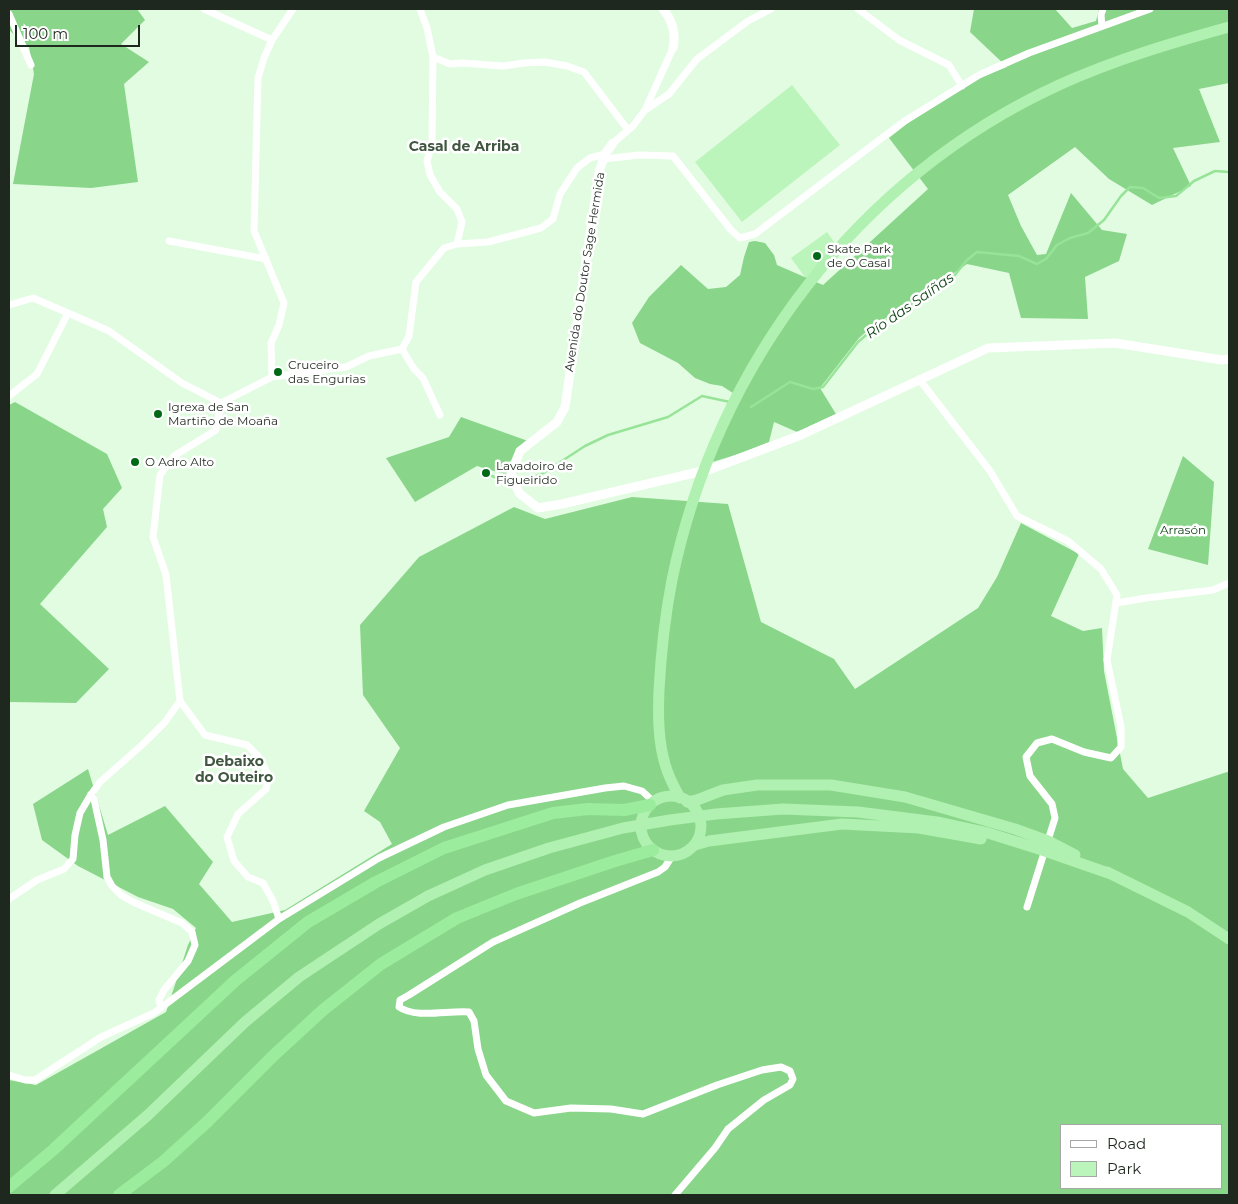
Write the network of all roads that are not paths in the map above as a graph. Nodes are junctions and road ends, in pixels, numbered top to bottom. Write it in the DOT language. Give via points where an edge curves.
graph roads {
  1 [pos="204,9"];
  2 [pos="293,9"];
  3 [pos="420,9"];
  4 [pos="663,9"];
  5 [pos="771,9"];
  6 [pos="858,9"];
  7 [pos="1103,9"];
  8 [pos="1150,9"];
  9 [pos="9,14"];
  10 [pos="1102,26"];
  11 [pos="1229,27"];
  12 [pos="1229,30"];
  13 [pos="1196,36"];
  14 [pos="272,40"];
  15 [pos="672,48"];
  16 [pos="433,57"];
  17 [pos="31,65"];
  18 [pos="962,86"];
  19 [pos="645,110"];
  20 [pos="628,130"];
  21 [pos="613,143"];
  22 [pos="604,156"];
  23 [pos="169,241"];
  24 [pos="457,244"];
  25 [pos="266,259"];
  26 [pos="9,305"];
  27 [pos="68,313"];
  28 [pos="402,349"];
  29 [pos="1229,359"];
  30 [pos="272,377"];
  31 [pos="919,379"];
  32 [pos="9,396"];
  33 [pos="222,404"];
  34 [pos="440,415"];
  35 [pos="1229,582"];
  36 [pos="1116,603"];
  37 [pos="180,701"];
  38 [pos="665,764"];
  39 [pos="91,794"];
  40 [pos="684,800"];
  41 [pos="655,802"];
  42 [pos="695,845"];
  43 [pos="653,850"];
  44 [pos="1042,850"];
  45 [pos="672,856"];
  46 [pos="1112,874"];
  47 [pos="9,899"];
  48 [pos="1027,907"];
  49 [pos="279,920"];
  50 [pos="1229,938"];
  51 [pos="161,1007"];
  52 [pos="9,1075"];
  53 [pos="9,1187"];
  54 [pos="55,1195"];
  55 [pos="119,1195"];
  56 [pos="675,1195"];
  1 -- 14 [label="street"];
  2 -- 14 [label="street"];
  3 -- 16 [label="street"];
  4 -- 15 [label="street, Avenida do Doutor Sage Hermida" via="674,30"];
  5 -- 19 [label="street" via="748,21 697,59 669,94"];
  6 -- 18 [label="street" via="899,40 950,65"];
  7 -- 10 [label="street"];
  8 -- 10 [label="street"];
  9 -- 17 [label="street"];
  10 -- 18 [label="street" via="979,74"];
  11 -- 13 [label="highway"];
  12 -- 13 [label="highway"];
  13 -- 38 [label="highway" via="1111,63 1059,85 947,149 881,204 846,239 794,302 725,418 709,454 679,547 662,647 658,721"];
  14 -- 25 [label="street" via="258,78 254,231"];
  15 -- 19 [label="street, Avenida do Doutor Sage Hermida"];
  16 -- 20 [label="street" via="450,64 503,66 545,62 576,69 584,72"];
  16 -- 24 [label="street" via="432,142 426,161 440,192 457,209 462,222"];
  18 -- 22 [label="street" via="903,122 755,234 740,238 673,156"];
  19 -- 20 [label="street, Avenida do Doutor Sage Hermida"];
  20 -- 21 [label="street, Avenida do Doutor Sage Hermida"];
  21 -- 22 [label="street, Avenida do Doutor Sage Hermida"];
  22 -- 24 [label="street" via="590,158 577,168 560,194 553,219 541,228 488,242"];
  22 -- 31 [label="street, Avenida do Doutor Sage Hermida" via="565,407 557,422 520,451 511,473 519,493 538,508 711,469 801,435"];
  23 -- 25 [label="street"];
  24 -- 28 [label="street" via="444,248 416,282 409,336"];
  25 -- 30 [label="street" via="284,303 271,343"];
  26 -- 27 [label="street" via="32,298"];
  27 -- 32 [label="street" via="37,374"];
  27 -- 33 [label="street" via="109,331 182,383"];
  28 -- 30 [label="street" via="370,356 346,367"];
  28 -- 34 [label="street" via="423,378"];
  29 -- 31 [label="street" via="1114,343 988,348"];
  30 -- 33 [label="street"];
  31 -- 36 [label="street" via="990,471 1017,516 1068,541 1101,569 1117,595"];
  33 -- 37 [label="street" via="216,430 174,456 157,473 153,537 166,575"];
  35 -- 36 [label="street" via="1212,590"];
  36 -- 48 [label="street" via="1107,660 1121,727 1121,748 1111,758 1084,752 1052,739 1037,742 1026,757 1030,776 1052,804 1055,818"];
  37 -- 39 [label="street" via="165,722"];
  37 -- 49 [label="street" via="205,735 247,745 258,756 269,776 266,789 238,814 227,837 234,860 248,876 263,883"];
  38 -- 40 [label="highway" via="670,779"];
  38 -- 41 [label="highway" via="665,783"];
  39 -- 47 [label="street" via="80,813 73,859 64,869 37,880"];
  39 -- 51 [label="street" via="107,877 112,886 133,902 182,923 192,932 195,945 188,961 164,990 159,1000"];
  40 -- 41 [label="highway" via="670,797"];
  40 -- 42 [label="highway" via="694,807 701,822"];
  40 -- 46 [label="highway" via="697,800 724,790 757,785 831,785 906,796 1048,841"];
  41 -- 43 [label="highway" via="644,813 642,823 642,833"];
  41 -- 49 [label="street" via="642,791 624,786 508,805 444,826 378,858"];
  41 -- 53 [label="highway" via="624,810 588,809 553,813 444,848 376,882 308,922 236,980"];
  42 -- 44 [label="highway" via="842,824 919,828"];
  42 -- 45 [label="highway" via="681,855"];
  43 -- 45 [label="highway"];
  43 -- 55 [label="highway" via="516,894 457,918 381,964 323,1010 164,1161"];
  44 -- 46 [label="highway"];
  44 -- 54 [label="highway" via="945,824 858,812 783,809 716,814 623,828 485,870 428,896 379,924 292,982"];
  45 -- 56 [label="street" via="658,872 493,942 400,1000 399,1007 405,1011 437,1014 469,1012 486,1075 506,1101 534,1113 579,1108 643,1114 762,1070 781,1067 790,1070 794,1079 790,1085 764,1100 728,1129 716,1148"];
  46 -- 50 [label="highway" via="1188,912"];
  49 -- 51 [label="street"];
  51 -- 52 [label="street" via="101,1037 35,1080"];
}
